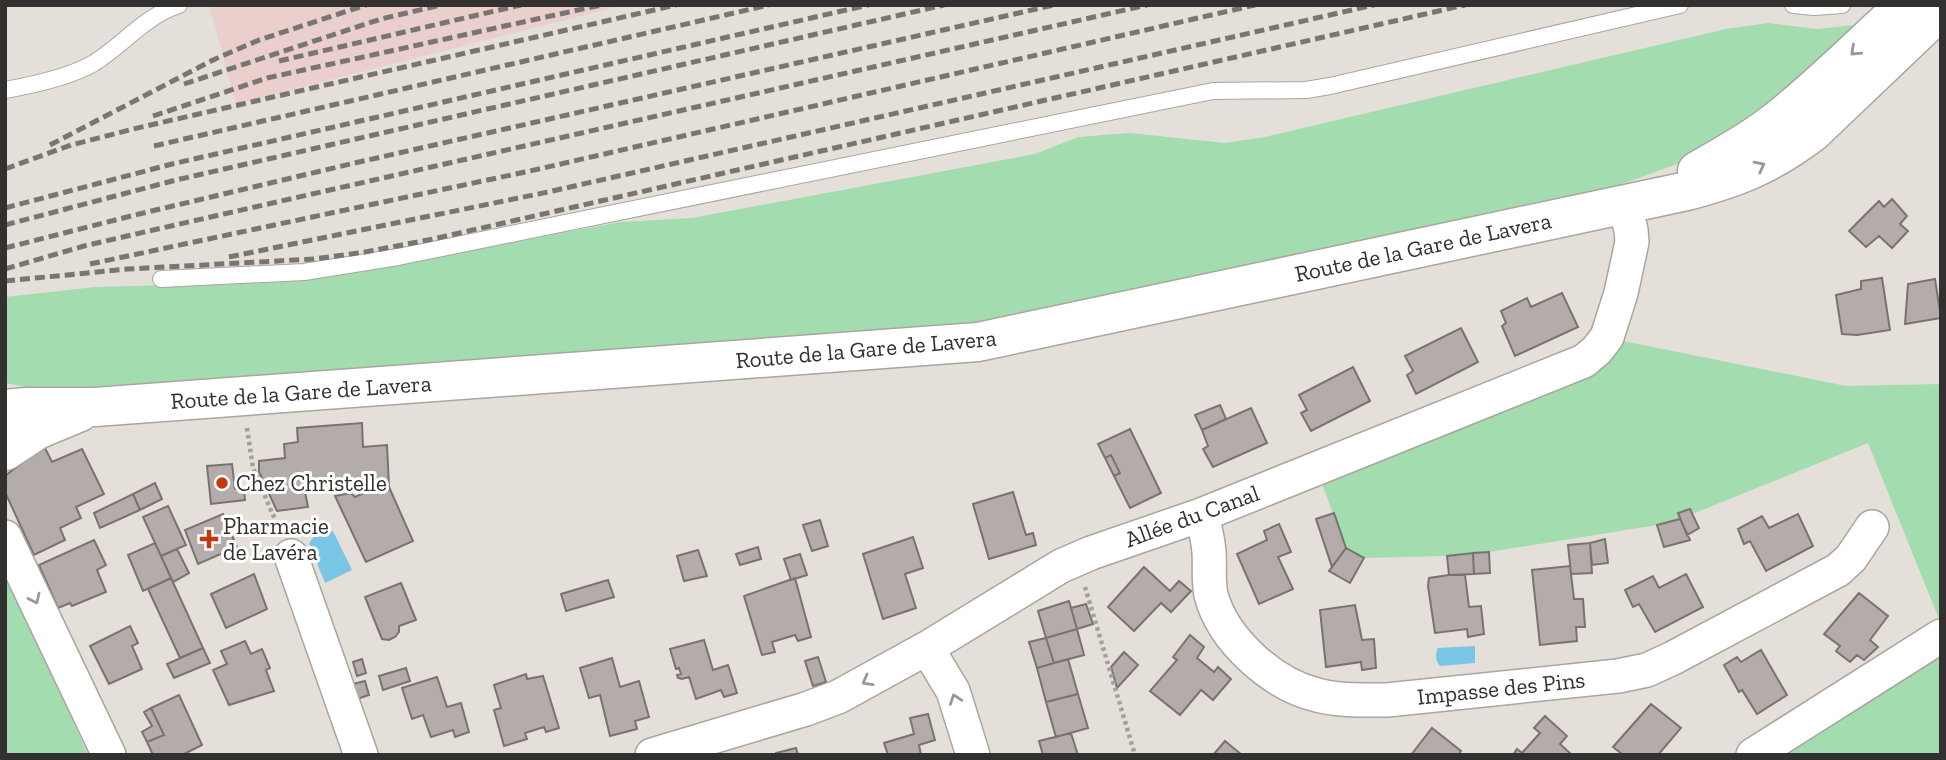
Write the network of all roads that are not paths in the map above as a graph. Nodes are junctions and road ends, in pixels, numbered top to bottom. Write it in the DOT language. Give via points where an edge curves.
graph roads {
  1 [pos="179,5"];
  2 [pos="1680,5"];
  3 [pos="1842,5"];
  4 [pos="1798,6"];
  5 [pos="1911,12"];
  6 [pos="5,90"];
  7 [pos="1624,203"];
  8 [pos="161,279"];
  9 [pos="95,407"];
  10 [pos="5,409"];
  11 [pos="5,451"];
  12 [pos="1201,515"];
  13 [pos="1872,527"];
  14 [pos="5,537"];
  15 [pos="291,556"];
  16 [pos="1941,636"];
  17 [pos="927,648"];
  18 [pos="109,755"];
  19 [pos="361,755"];
  20 [pos="652,755"];
  21 [pos="972,755"];
  22 [pos="1753,755"];
  1 -- 6 [label="lane" via="155,15 79,71"];
  2 -- 8 [label="lane" via="1329,86 1213,91 398,257 304,272"];
  3 -- 4 [label="lane"];
  5 -- 7 [label="street, Route de la Gare de Lavera" via="1813,132 1789,149 1738,176"];
  7 -- 9 [label="street, Route de la Gare de Lavera" via="978,342"];
  7 -- 12 [label="street, Allée du Canal" via="1632,242 1622,293 1607,337 1584,361"];
  9 -- 10 [label="street, Route de la Gare de Lavera"];
  9 -- 11 [label="street, Route de la Gare de Lavera" via="37,430"];
  12 -- 13 [label="street, Impasse des Pins" via="1209,550 1211,595 1234,639 1265,669 1290,685 1352,700 1387,700 1647,670 1838,570"];
  12 -- 17 [label="street, Allée du Canal" via="1061,566"];
  14 -- 18 [label="street, one-way"];
  15 -- 19 [label="street"];
  16 -- 22 [label="street"];
  17 -- 20 [label="street, Allée du Canal, one-way" via="838,697"];
  21 -- 17 [label="street, one-way" via="953,691"];
}
